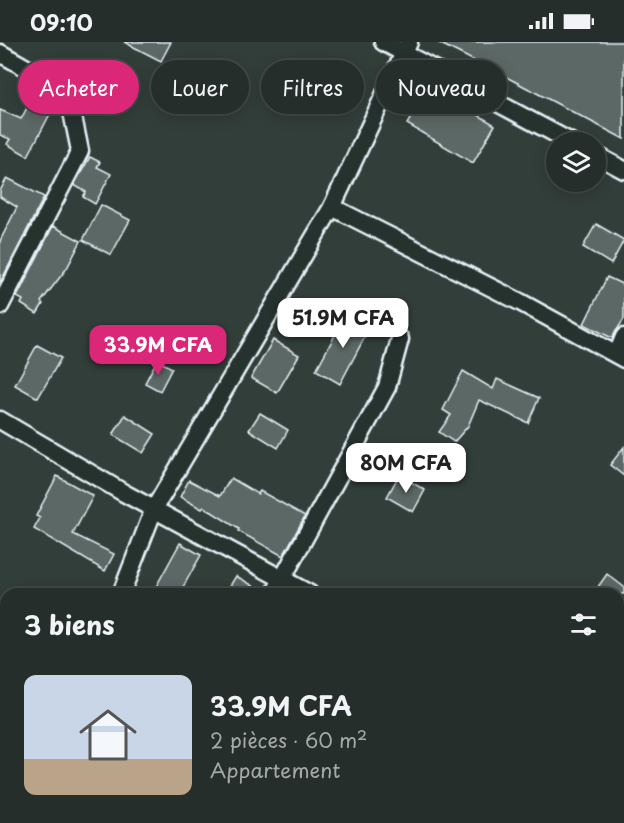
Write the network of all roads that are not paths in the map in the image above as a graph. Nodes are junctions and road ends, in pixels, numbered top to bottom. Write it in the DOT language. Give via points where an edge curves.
graph roads {
  1 [pos="383,42"];
  2 [pos="406,48"];
  3 [pos="0,53"];
  4 [pos="554,132"];
  5 [pos="606,160"];
  6 [pos="624,170"];
  7 [pos="332,207"];
  8 [pos="0,306"];
  9 [pos="624,337"];
  10 [pos="400,339"];
  11 [pos="621,357"];
  12 [pos="0,420"];
  13 [pos="154,509"];
  14 [pos="278,587"];
  15 [pos="123,588"];
  1 -- 2 [label="street"];
  2 -- 4 [label="street"];
  2 -- 7 [label="street"];
  3 -- 8 [label="street" via="58,90 71,107 80,151"];
  5 -- 6 [label="street"];
  7 -- 11 [label="street"];
  7 -- 13 [label="street"];
  9 -- 11 [label="street"];
  10 -- 14 [label="street" via="387,387"];
  12 -- 13 [label="street"];
  13 -- 14 [label="street"];
  13 -- 15 [label="street"];
}
